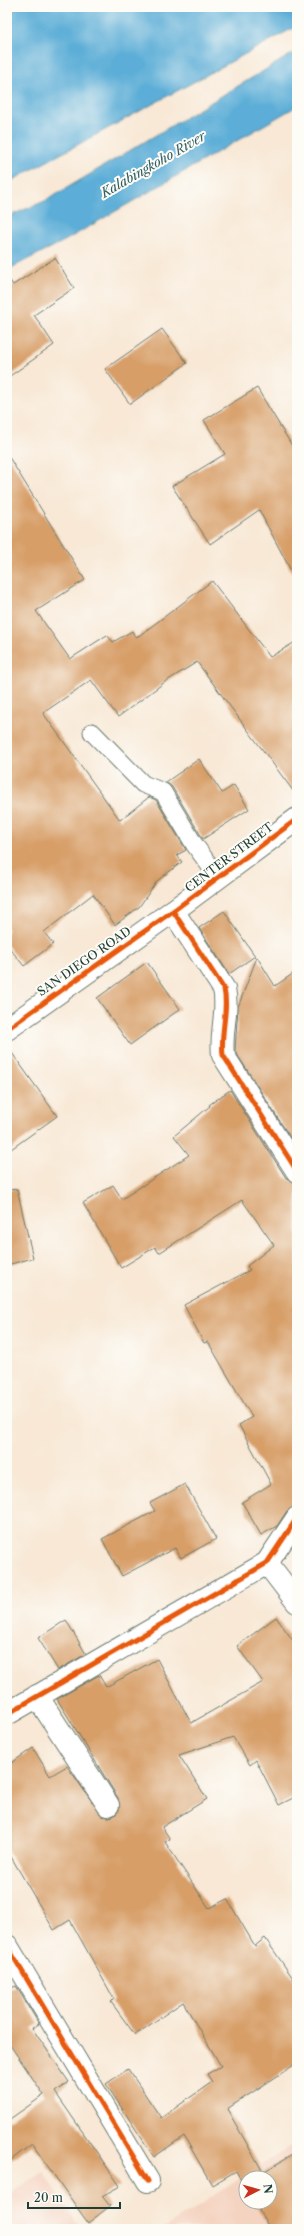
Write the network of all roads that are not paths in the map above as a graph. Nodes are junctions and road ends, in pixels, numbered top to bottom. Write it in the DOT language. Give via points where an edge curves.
graph roads {
  1 [pos="92,732"];
  2 [pos="297,819"];
  3 [pos="218,877"];
  4 [pos="173,911"];
  5 [pos="7,1029"];
  6 [pos="297,1171"];
  7 [pos="297,1518"];
  8 [pos="267,1563"];
  9 [pos="297,1602"];
  10 [pos="37,1696"];
  11 [pos="7,1714"];
  12 [pos="108,1804"];
  13 [pos="7,1946"];
  14 [pos="148,2182"];
  1 -- 3 [label="lane" via="143,784 163,792 194,844"];
  2 -- 3 [label="street, CENTER STREET"];
  3 -- 4 [label="street, CENTER STREET"];
  4 -- 5 [label="street, SAN DIEGO ROAD"];
  4 -- 6 [label="street" via="224,989 226,997 222,1055"];
  7 -- 8 [label="street"];
  8 -- 9 [label="street"];
  8 -- 10 [label="street"];
  10 -- 11 [label="street"];
  10 -- 12 [label="street"];
  13 -- 14 [label="street"];
}
